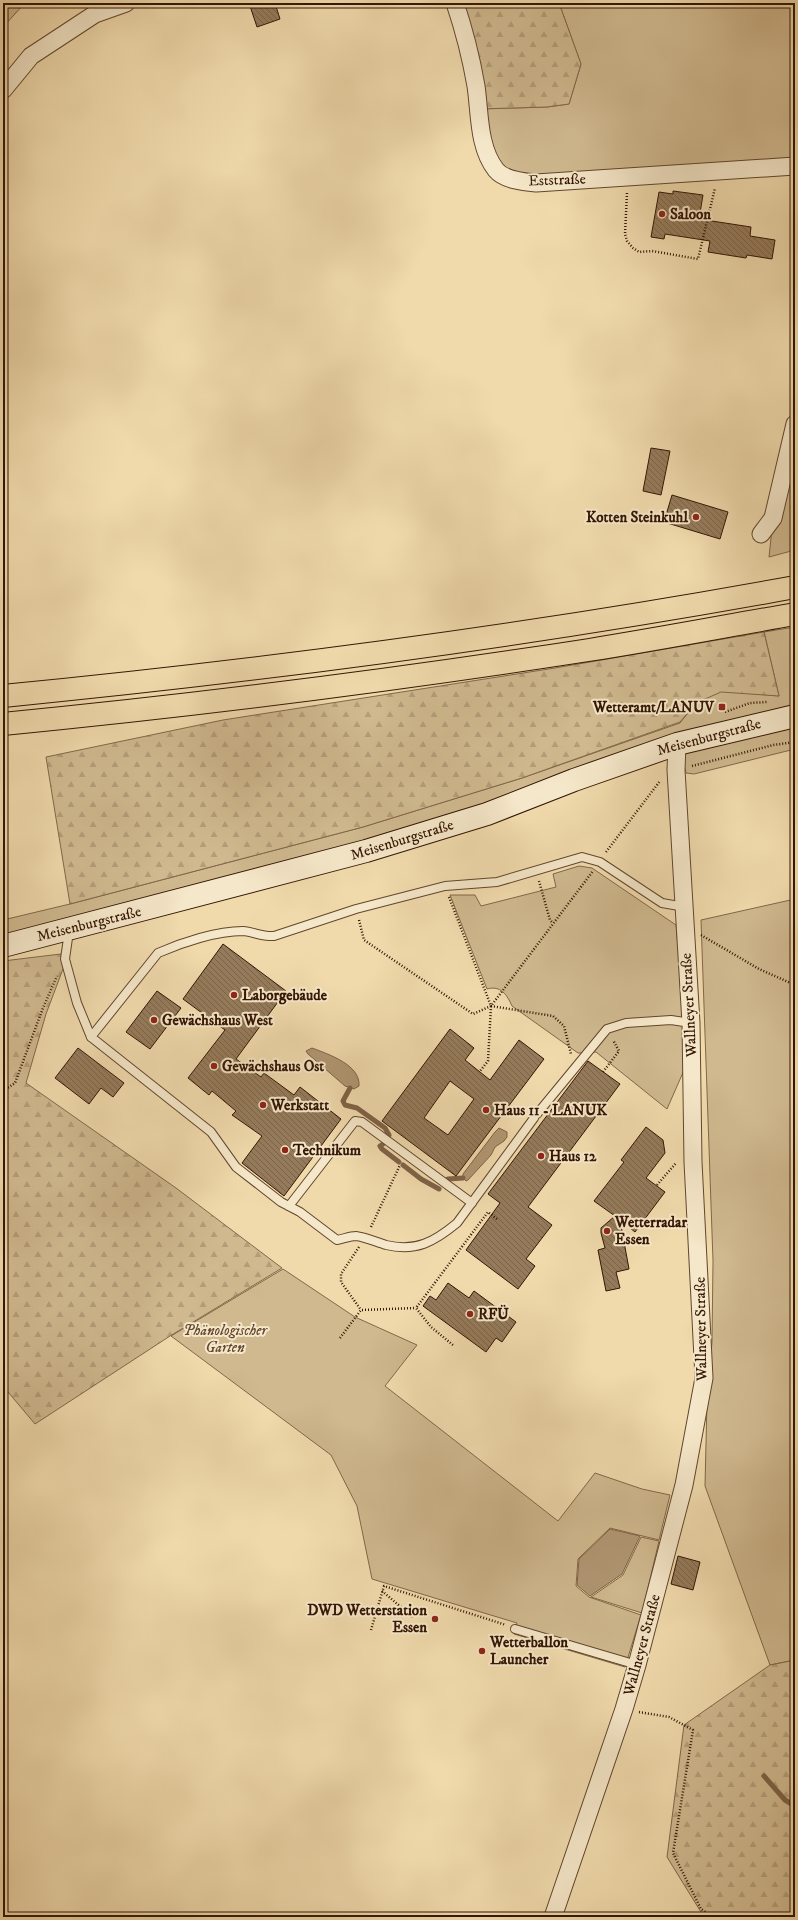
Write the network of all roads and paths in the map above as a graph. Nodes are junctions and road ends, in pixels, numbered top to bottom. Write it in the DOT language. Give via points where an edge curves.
graph roads {
  1 [pos="126,3"];
  2 [pos="455,3"];
  3 [pos="3,90"];
  4 [pos="795,166"];
  5 [pos="714,171"];
  6 [pos="627,176"];
  7 [pos="795,424"];
  8 [pos="762,534"];
  9 [pos="795,587"];
  10 [pos="795,614"];
  11 [pos="3,696"];
  12 [pos="795,716"];
  13 [pos="3,724"];
  14 [pos="795,742"];
  15 [pos="677,744"];
  16 [pos="676,770"];
  17 [pos="661,779"];
  18 [pos="600,862"];
  19 [pos="536,871"];
  20 [pos="445,886"];
  21 [pos="685,907"];
  22 [pos="356,909"];
  23 [pos="553,923"];
  24 [pos="685,926"];
  25 [pos="69,930"];
  26 [pos="3,946"];
  27 [pos="65,959"];
  28 [pos="795,985"];
  29 [pos="491,1006"];
  30 [pos="691,1023"];
  31 [pos="607,1029"];
  32 [pos="91,1037"];
  33 [pos="480,1071"];
  34 [pos="572,1072"];
  35 [pos="603,1072"];
  36 [pos="3,1091"];
  37 [pos="406,1154"];
  38 [pos="664,1177"];
  39 [pos="657,1186"];
  40 [pos="472,1203"];
  41 [pos="289,1206"];
  42 [pos="498,1220"];
  43 [pos="365,1239"];
  44 [pos="416,1308"];
  45 [pos="360,1310"];
  46 [pos="340,1338"];
  47 [pos="453,1345"];
  48 [pos="382,1591"];
  49 [pos="402,1608"];
  50 [pos="396,1615"];
  51 [pos="414,1618"];
  52 [pos="515,1629"];
  53 [pos="371,1630"];
  54 [pos="637,1665"];
  55 [pos="624,1709"];
  56 [pos="553,1917"];
  57 [pos="713,1917"];
  1 -- 3 [label="street" via="95,14 31,56"];
  2 -- 6 [label="street, Eststraße" via="465,32 476,84 485,153 497,172 513,179 536,183"];
  4 -- 5 [label="street, Eststraße"];
  5 -- 6 [label="street, Eststraße"];
  5 -- 6 [label="path" via="715,192 698,259 652,251 640,252 627,241"];
  7 -- 8 [label="street" via="773,518"];
  9 -- 11 [label="highway" via="692,606 354,655 116,685"];
  10 -- 13 [label="highway" via="589,650 358,683"];
  12 -- 15 [label="main road, Meisenburgstraße"];
  14 -- 16 [label="path" via="773,745"];
  15 -- 16 [label="street, Wallneyer Straße"];
  15 -- 25 [label="main road, Meisenburgstraße" via="487,814 374,849"];
  16 -- 21 [label="street, Wallneyer Straße"];
  17 -- 18 [label="path"];
  18 -- 19 [label="lane" via="582,857"];
  18 -- 21 [label="lane" via="662,904"];
  18 -- 23 [label="path"];
  19 -- 20 [label="lane" via="496,882"];
  19 -- 23 [label="path"];
  20 -- 22 [label="lane"];
  20 -- 29 [label="path"];
  21 -- 24 [label="street, Wallneyer Straße"];
  22 -- 29 [label="path" via="364,940 473,1014"];
  22 -- 32 [label="lane" via="274,936 265,937 245,931 225,932 173,946 158,953"];
  23 -- 29 [label="path"];
  24 -- 28 [label="path" via="759,969"];
  24 -- 30 [label="street, Wallneyer Straße"];
  25 -- 26 [label="main road, Meisenburgstraße"];
  25 -- 27 [label="lane"];
  27 -- 32 [label="lane" via="77,1003"];
  27 -- 36 [label="path" via="43,1008 15,1083"];
  29 -- 33 [label="path" via="488,1061"];
  29 -- 34 [label="path" via="558,1019 564,1026 573,1060"];
  30 -- 31 [label="lane" via="671,1020 626,1023"];
  30 -- 54 [label="street, Wallneyer Straße" via="693,1162 704,1378 684,1485"];
  31 -- 34 [label="lane"];
  31 -- 35 [label="path" via="619,1051"];
  32 -- 41 [label="lane" via="211,1132 236,1168"];
  34 -- 40 [label="lane" via="535,1116"];
  37 -- 40 [label="lane"];
  37 -- 41 [label="lane" via="362,1122 355,1121"];
  37 -- 43 [label="path"];
  38 -- 39 [label="path"];
  40 -- 43 [label="lane" via="457,1223 443,1234 416,1247 403,1248"];
  41 -- 43 [label="lane" via="337,1240 356,1236"];
  42 -- 44 [label="path" via="488,1212"];
  43 -- 45 [label="path" via="341,1274 342,1282"];
  44 -- 45 [label="path"];
  44 -- 47 [label="path" via="431,1327"];
  45 -- 46 [label="path"];
  48 -- 49 [label="path"];
  48 -- 52 [label="path" via="384,1586"];
  48 -- 53 [label="path"];
  49 -- 50 [label="path"];
  49 -- 51 [label="path"];
  52 -- 54 [label="lane"];
  54 -- 55 [label="street, Wallneyer Straße"];
  55 -- 56 [label="street, Wallneyer Straße"];
  55 -- 57 [label="path" via="669,1717 693,1730 673,1853 701,1909"];
}
